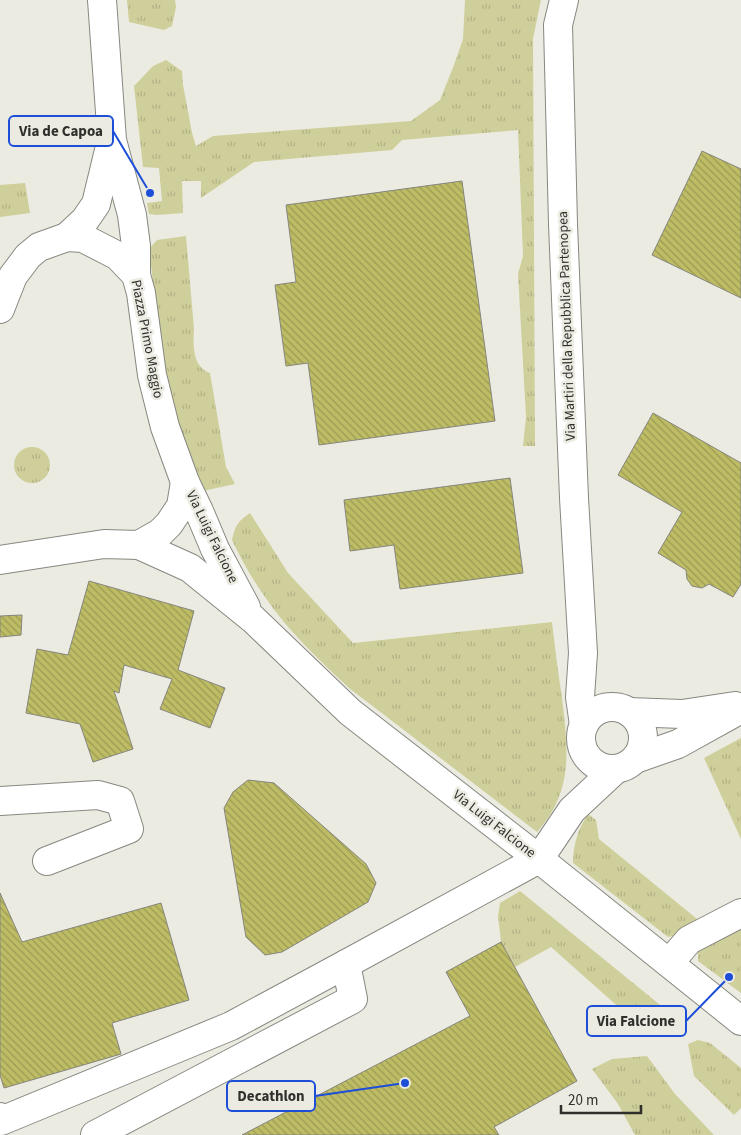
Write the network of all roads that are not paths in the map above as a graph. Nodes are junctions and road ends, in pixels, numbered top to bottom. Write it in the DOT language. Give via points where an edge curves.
graph roads {
  1 [pos="102,0"];
  2 [pos="564,0"];
  3 [pos="112,140"];
  4 [pos="67,237"];
  5 [pos="136,275"];
  6 [pos="0,309"];
  7 [pos="185,482"];
  8 [pos="139,545"];
  9 [pos="0,560"];
  10 [pos="253,619"];
  11 [pos="583,653"];
  12 [pos="741,705"];
  13 [pos="741,709"];
  14 [pos="625,710"];
  15 [pos="583,736"];
  16 [pos="626,764"];
  17 [pos="0,802"];
  18 [pos="572,810"];
  19 [pos="539,859"];
  20 [pos="47,860"];
  21 [pos="741,913"];
  22 [pos="669,963"];
  23 [pos="346,964"];
  24 [pos="741,1021"];
  25 [pos="0,1117"];
  26 [pos="95,1135"];
  1 -- 3 [label="street"];
  2 -- 11 [label="street, Via Martiri della Repubblica Partenopea" via="558,25 562,204"];
  3 -- 4 [label="street" via="96,204"];
  3 -- 5 [label="street" via="132,215"];
  4 -- 5 [label="street, Piazza Primo Maggio" via="83,238 118,256"];
  4 -- 6 [label="street" via="28,256 13,276"];
  5 -- 7 [label="street, Piazza Primo Maggio" via="152,375 165,427"];
  7 -- 8 [label="street" via="181,506 169,524"];
  7 -- 10 [label="street, Via Luigi Falcione" via="215,549"];
  8 -- 9 [label="street" via="104,544"];
  8 -- 10 [label="street, Via Luigi Falcione" via="190,568"];
  10 -- 19 [label="street, Via Luigi Falcione" via="350,712"];
  11 -- 14 [label="street, Via Martiri della Repubblica Partenopea" via="603,688"];
  11 -- 15 [label="street, Via Martiri della Repubblica Partenopea" via="580,697"];
  12 -- 14 [label="street" via="682,714"];
  13 -- 16 [label="street" via="678,744"];
  14 -- 15 [label="street" via="608,707 598,710 590,716"];
  14 -- 16 [label="street" via="637,719 643,740 641,750"];
  15 -- 16 [label="street" via="588,756 595,764 605,768"];
  15 -- 18 [label="street"];
  16 -- 18 [label="street"];
  17 -- 20 [label="street" via="98,795 120,801 129,829"];
  18 -- 19 [label="street"];
  19 -- 22 [label="street, Via Luigi Falcione"];
  19 -- 23 [label="street"];
  21 -- 22 [label="street" via="689,940"];
  22 -- 24 [label="street, Via Luigi Falcione"];
  23 -- 25 [label="street" via="231,1026 1,1121"];
  23 -- 26 [label="street" via="352,999"];
}
